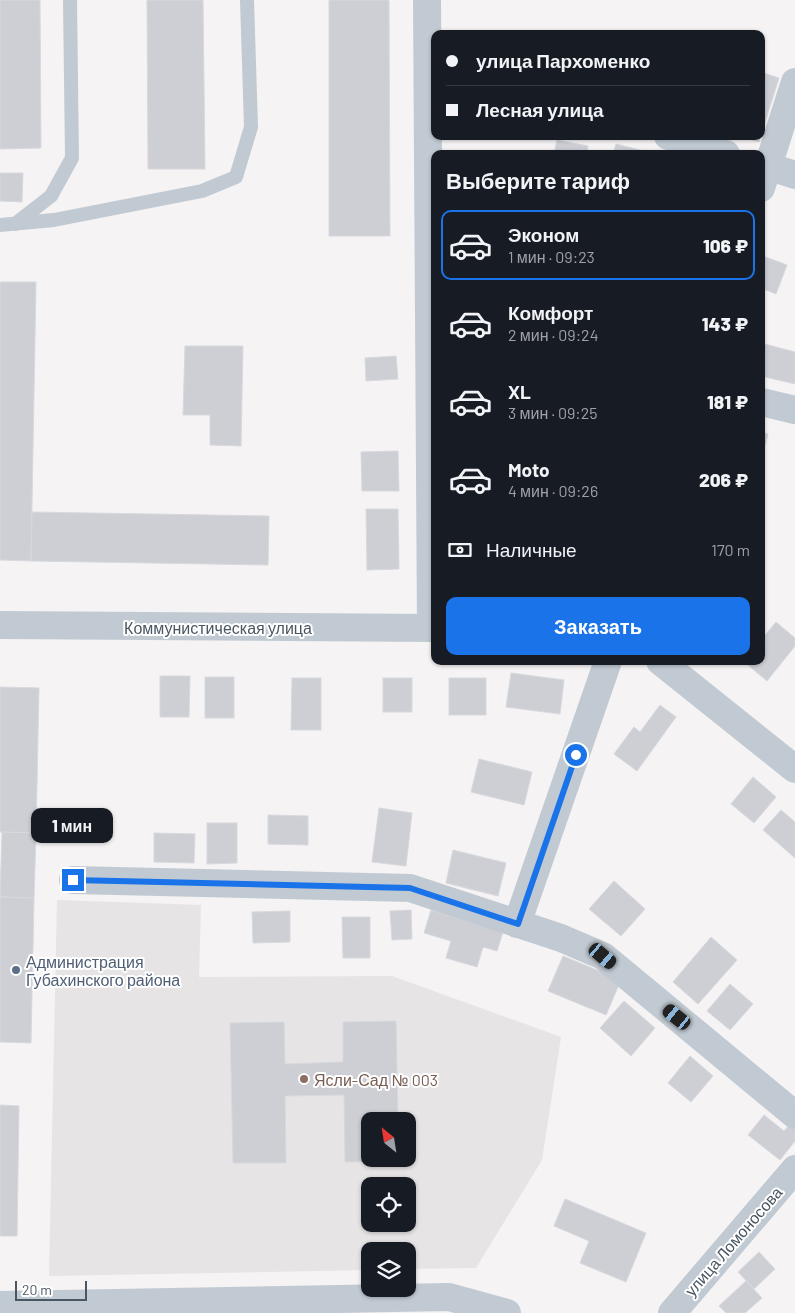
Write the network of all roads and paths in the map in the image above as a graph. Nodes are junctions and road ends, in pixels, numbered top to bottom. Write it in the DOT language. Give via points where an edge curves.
graph roads {
  1 [pos="70,0"];
  2 [pos="247,0"];
  3 [pos="426,0"];
  4 [pos="795,82"];
  5 [pos="431,117"];
  6 [pos="681,140"];
  7 [pos="713,150"];
  8 [pos="765,170"];
  9 [pos="765,173"];
  10 [pos="795,175"];
  11 [pos="14,224"];
  12 [pos="0,226"];
  13 [pos="765,403"];
  14 [pos="795,410"];
  15 [pos="0,626"];
  16 [pos="431,628"];
  17 [pos="607,665"];
  18 [pos="665,665"];
  19 [pos="795,769"];
  20 [pos="73,880"];
  21 [pos="518,924"];
  22 [pos="795,1115"];
  23 [pos="795,1169"];
  24 [pos="0,1305"];
  25 [pos="507,1313"];
  26 [pos="672,1313"];
  1 -- 11 [label="lane" via="72,158 52,196"];
  2 -- 11 [label="lane" via="251,127 236,177 202,191 54,220"];
  3 -- 5 [label="street"];
  4 -- 8 [label="street"];
  6 -- 7 [label="street"];
  9 -- 10 [label="street"];
  11 -- 12 [label="lane"];
  13 -- 14 [label="street"];
  15 -- 16 [label="street, Коммунистическая улица"];
  17 -- 21 [label="street"];
  18 -- 19 [label="street"];
  20 -- 21 [label="street" via="410,888"];
  21 -- 22 [label="street" via="603,956"];
  23 -- 26 [label="street, улица Ломоносова"];
  24 -- 25 [label="street" via="448,1297"];
}
